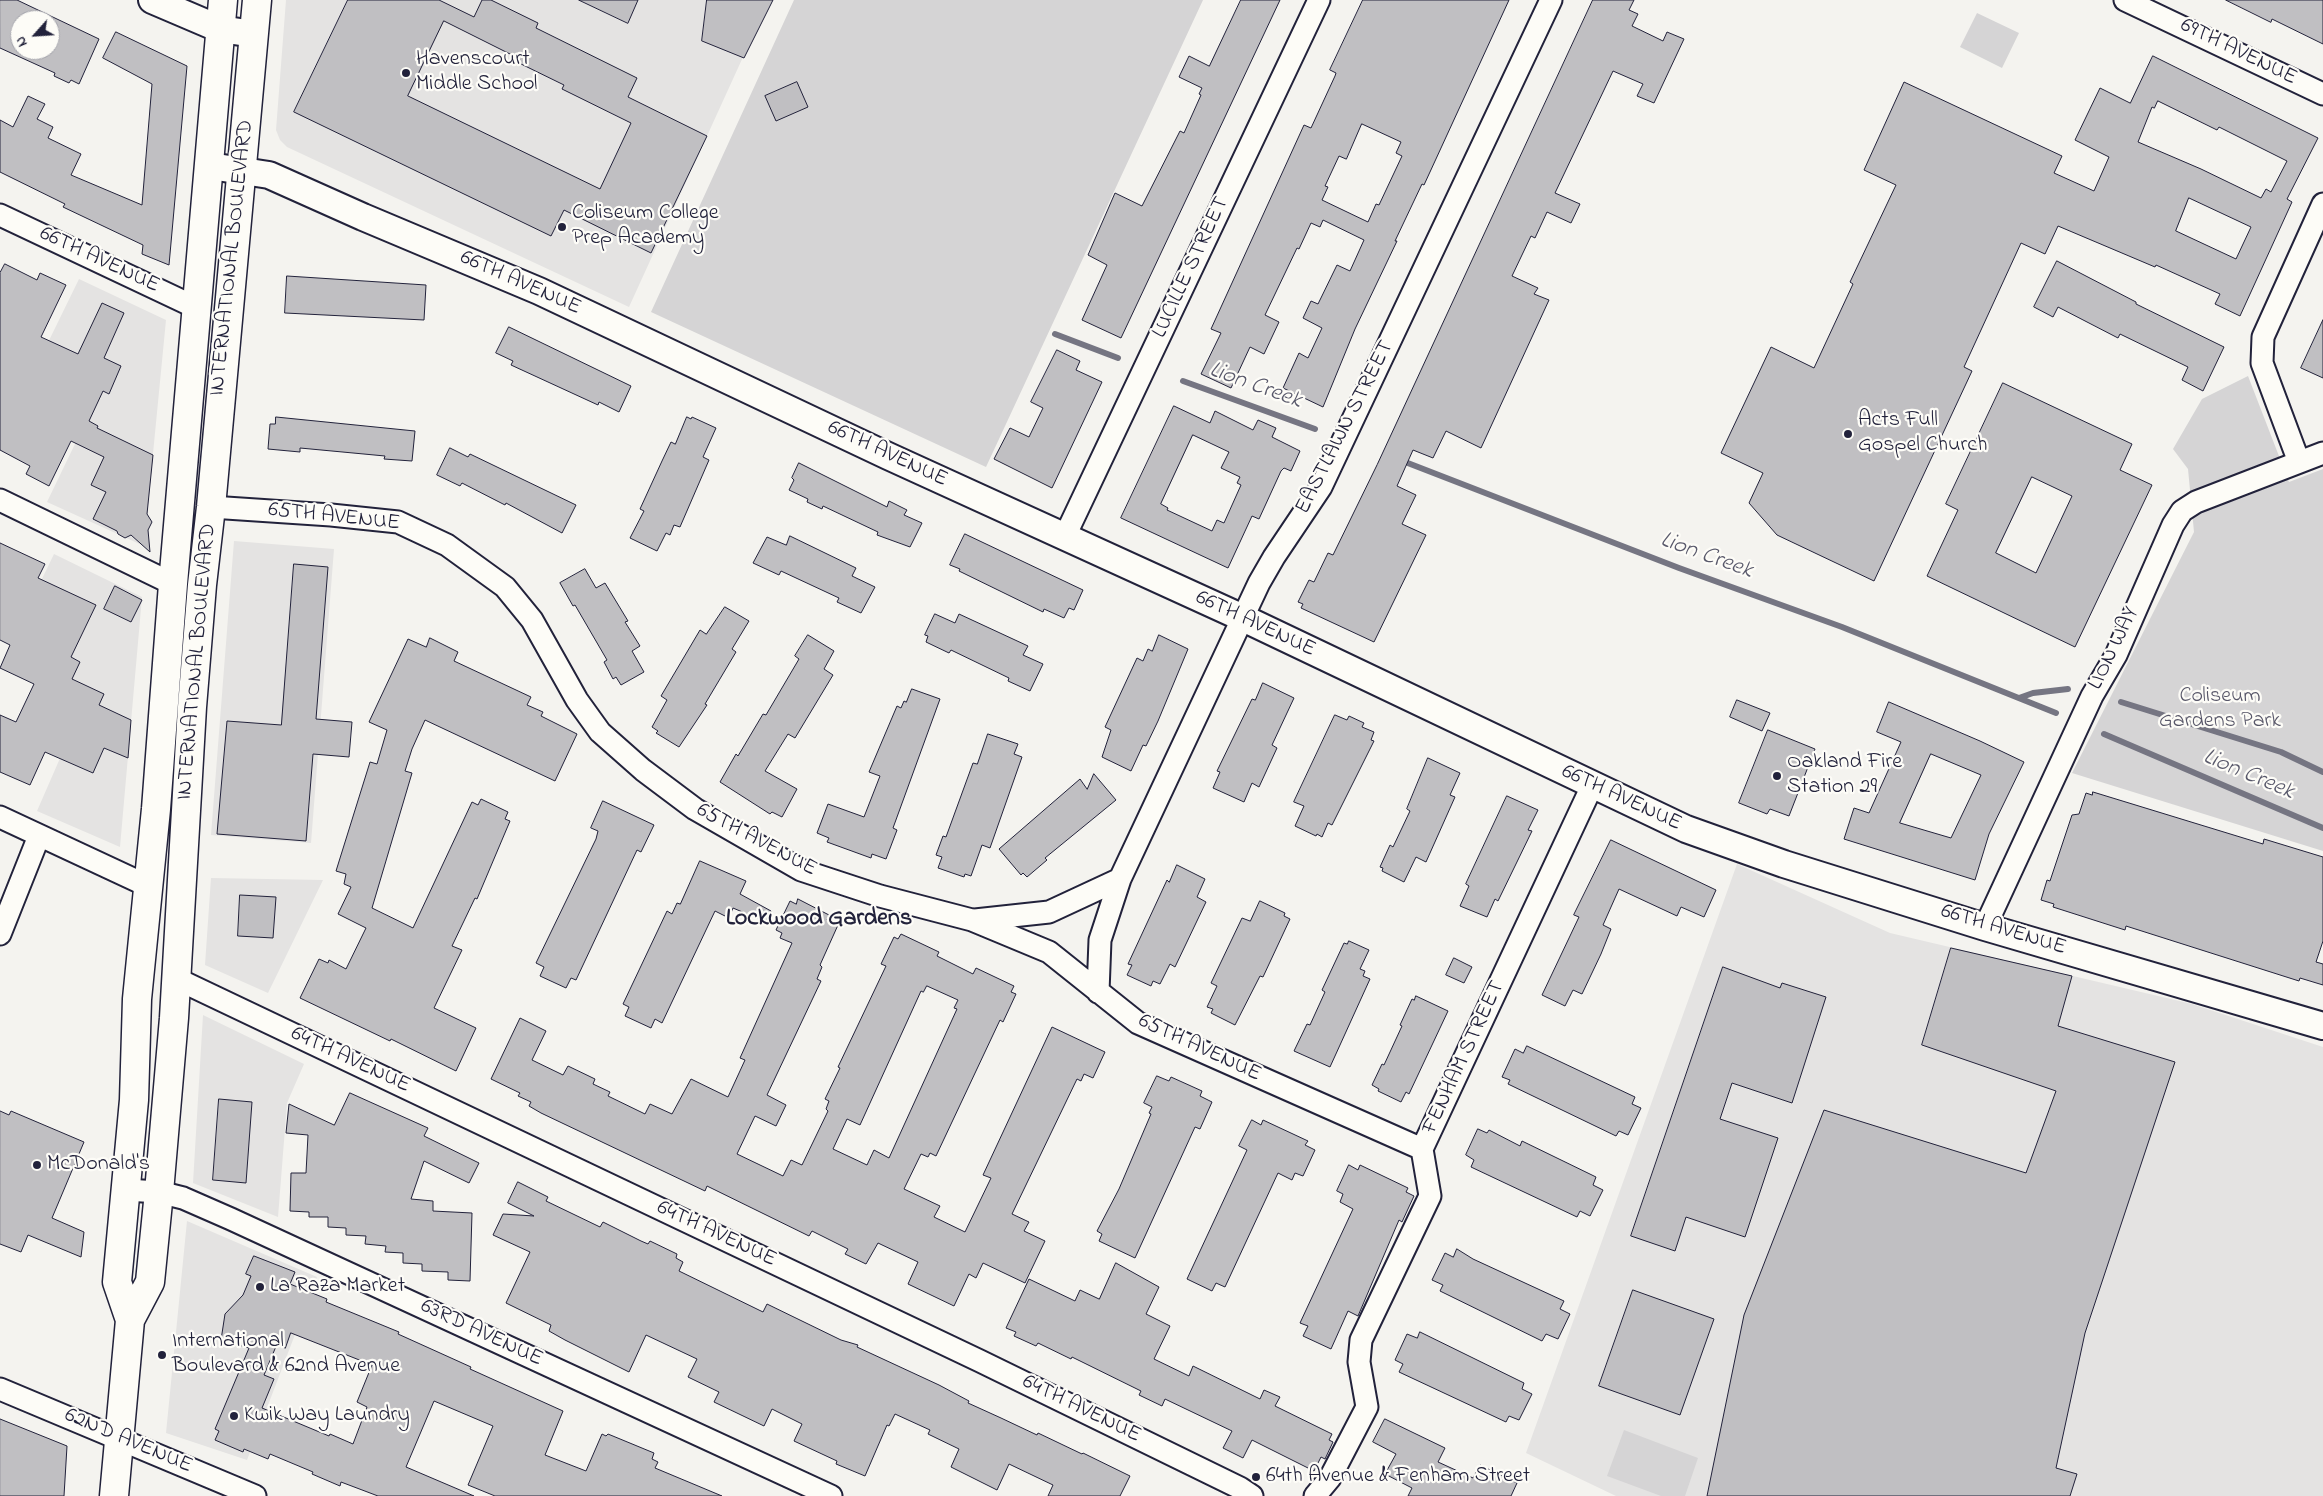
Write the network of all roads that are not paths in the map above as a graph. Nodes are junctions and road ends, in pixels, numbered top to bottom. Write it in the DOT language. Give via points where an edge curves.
graph roads {
  1 [pos="152,0"];
  2 [pos="223,0"];
  3 [pos="256,0"];
  4 [pos="1319,0"];
  5 [pos="1551,0"];
  6 [pos="2125,0"];
  7 [pos="220,29"];
  8 [pos="254,34"];
  9 [pos="2323,94"];
  10 [pos="210,166"];
  11 [pos="242,171"];
  12 [pos="2323,204"];
  13 [pos="0,215"];
  14 [pos="198,308"];
  15 [pos="2323,453"];
  16 [pos="2299,462"];
  17 [pos="0,500"];
  18 [pos="211,507"];
  19 [pos="1065,536"];
  20 [pos="173,584"];
  21 [pos="1243,618"];
  22 [pos="1592,786"];
  23 [pos="0,817"];
  24 [pos="39,836"];
  25 [pos="1120,879"];
  26 [pos="148,886"];
  27 [pos="972,920"];
  28 [pos="1985,927"];
  29 [pos="0,934"];
  30 [pos="176,979"];
  31 [pos="1098,992"];
  32 [pos="2323,1026"];
  33 [pos="1422,1149"];
  34 [pos="126,1190"];
  35 [pos="160,1192"];
  36 [pos="130,1320"];
  37 [pos="0,1389"];
  38 [pos="119,1438"];
  39 [pos="114,1496"];
  40 [pos="255,1496"];
  41 [pos="830,1496"];
  42 [pos="1252,1496"];
  43 [pos="1315,1496"];
  1 -- 7 [label="street"];
  2 -- 7 [label="main road, INTERNATIONAL BOULEVARD"];
  3 -- 8 [label="main road, INTERNATIONAL BOULEVARD"];
  4 -- 19 [label="street, LUCILLE STREET"];
  5 -- 21 [label="street, EASTLAWN STREET" via="1321,487 1274,557"];
  6 -- 9 [label="street, 69TH AVENUE"];
  7 -- 8 [label="street"];
  7 -- 10 [label="main road, INTERNATIONAL BOULEVARD"];
  8 -- 11 [label="main road, INTERNATIONAL BOULEVARD"];
  10 -- 11 [label="street, 66TH AVENUE"];
  10 -- 14 [label="main road, INTERNATIONAL BOULEVARD"];
  11 -- 18 [label="main road, INTERNATIONAL BOULEVARD"];
  11 -- 19 [label="street, 66TH AVENUE" via="269,175 539,292"];
  12 -- 16 [label="street" via="2263,338 2262,363"];
  13 -- 14 [label="street, 66TH AVENUE"];
  14 -- 20 [label="main road, INTERNATIONAL BOULEVARD"];
  15 -- 16 [label="street, LION WAY"];
  16 -- 28 [label="street, LION WAY" via="2196,502 2182,511"];
  17 -- 20 [label="street"];
  18 -- 27 [label="street, 65TH AVENUE" via="398,522 447,545 505,587 532,620 577,700 600,732 695,809 801,870 880,896"];
  18 -- 30 [label="main road, INTERNATIONAL BOULEVARD" via="192,707"];
  19 -- 21 [label="street, 66TH AVENUE"];
  20 -- 26 [label="main road, INTERNATIONAL BOULEVARD"];
  21 -- 22 [label="street, 66TH AVENUE"];
  21 -- 25 [label="street, EASTLAWN STREET"];
  22 -- 28 [label="street, 66TH AVENUE" via="1701,835"];
  22 -- 33 [label="street, FENHAM STREET"];
  23 -- 24 [label="street"];
  24 -- 26 [label="street"];
  24 -- 29 [label="street"];
  25 -- 27 [label="street" via="1049,912"];
  25 -- 31 [label="street, EASTLAWN STREET" via="1100,940"];
  26 -- 34 [label="main road, INTERNATIONAL BOULEVARD" via="136,999 134,1100"];
  27 -- 31 [label="street, 65TH AVENUE" via="1049,952"];
  28 -- 32 [label="street, 66TH AVENUE"];
  30 -- 35 [label="main road, INTERNATIONAL BOULEVARD"];
  30 -- 42 [label="street, 64TH AVENUE" via="980,1361"];
  31 -- 33 [label="street, 65TH AVENUE" via="1138,1023"];
  33 -- 43 [label="street, FENHAM STREET" via="1430,1196 1361,1340 1359,1362 1367,1407 1330,1478"];
  34 -- 35 [label="street, 63RD AVENUE"];
  34 -- 36 [label="main road, INTERNATIONAL BOULEVARD" via="118,1282"];
  35 -- 36 [label="main road, INTERNATIONAL BOULEVARD" via="150,1282"];
  35 -- 41 [label="street, 63RD AVENUE" via="183,1198 244,1224"];
  36 -- 38 [label="main road, INTERNATIONAL BOULEVARD"];
  37 -- 38 [label="street, 62ND AVENUE"];
  38 -- 39 [label="main road, INTERNATIONAL BOULEVARD"];
  38 -- 40 [label="street, 62ND AVENUE"];
}
